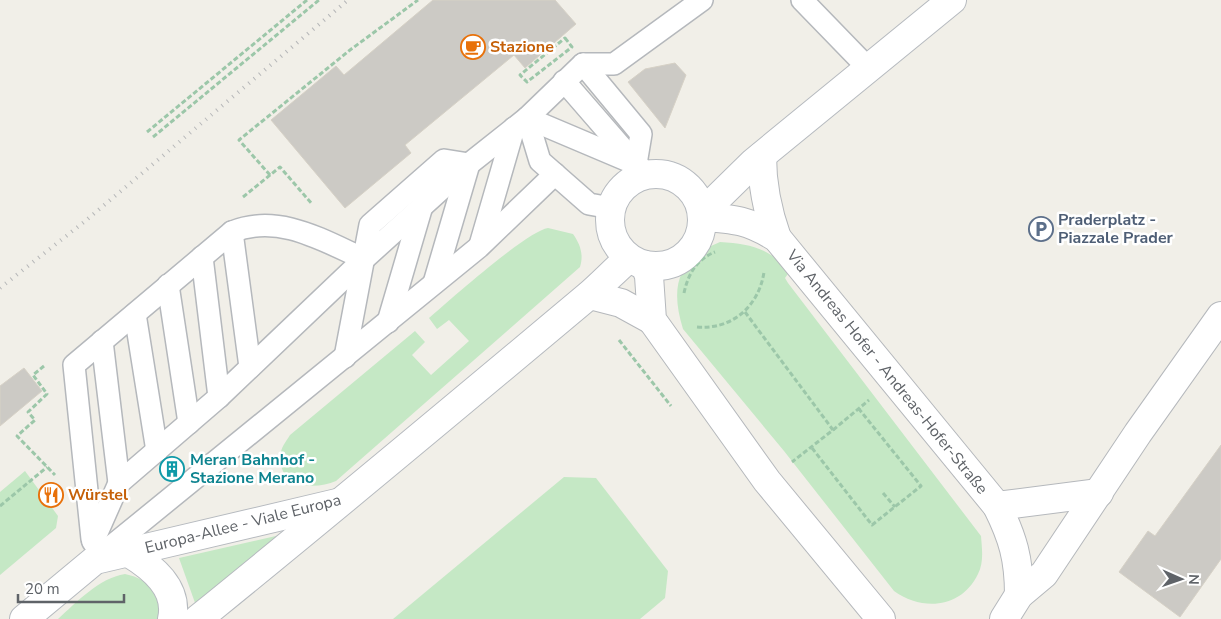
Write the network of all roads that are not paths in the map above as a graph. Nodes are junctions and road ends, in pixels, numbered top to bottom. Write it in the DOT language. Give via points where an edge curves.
graph roads {
  1 [pos="702,0"];
  2 [pos="802,0"];
  3 [pos="952,0"];
  4 [pos="583,64"];
  5 [pos="869,69"];
  6 [pos="564,81"];
  7 [pos="520,123"];
  8 [pos="758,159"];
  9 [pos="469,164"];
  10 [pos="642,169"];
  11 [pos="555,174"];
  12 [pos="684,183"];
  13 [pos="422,206"];
  14 [pos="611,208"];
  15 [pos="702,215"];
  16 [pos="232,232"];
  17 [pos="777,238"];
  18 [pos="479,247"];
  19 [pos="202,257"];
  20 [pos="364,259"];
  21 [pos="637,262"];
  22 [pos="434,284"];
  23 [pos="168,285"];
  24 [pos="590,295"];
  25 [pos="134,314"];
  26 [pos="1221,316"];
  27 [pos="652,320"];
  28 [pos="388,322"];
  29 [pos="102,341"];
  30 [pos="344,357"];
  31 [pos="250,367"];
  32 [pos="219,397"];
  33 [pos="189,423"];
  34 [pos="157,452"];
  35 [pos="119,483"];
  36 [pos="1099,492"];
  37 [pos="343,502"];
  38 [pos="997,506"];
  39 [pos="94,551"];
  40 [pos="128,553"];
  41 [pos="1019,595"];
  42 [pos="24,619"];
  43 [pos="172,619"];
  44 [pos="198,619"];
  45 [pos="881,619"];
  46 [pos="1004,619"];
  1 -- 4 [label="lane" via="614,64"];
  2 -- 5 [label="lane"];
  3 -- 5 [label="street"];
  4 -- 6 [label="lane"];
  4 -- 10 [label="lane" via="641,134"];
  5 -- 8 [label="street"];
  6 -- 7 [label="lane"];
  6 -- 10 [label="lane"];
  7 -- 9 [label="lane"];
  7 -- 10 [label="lane"];
  7 -- 11 [label="lane" via="540,161"];
  7 -- 18 [label="lane"];
  8 -- 12 [label="street" via="718,177"];
  8 -- 15 [label="street"];
  8 -- 17 [label="street" via="767,209"];
  9 -- 13 [label="lane"];
  9 -- 20 [label="lane" via="444,160 370,225"];
  9 -- 22 [label="lane"];
  10 -- 12 [label="street" via="668,175"];
  10 -- 14 [label="street" via="623,187"];
  11 -- 14 [label="lane" via="588,204"];
  11 -- 18 [label="lane"];
  12 -- 15 [label="street" via="695,194"];
  13 -- 20 [label="lane"];
  13 -- 28 [label="lane"];
  14 -- 21 [label="street" via="613,238"];
  15 -- 17 [label="street" via="740,220"];
  15 -- 21 [label="street" via="700,232 689,252 676,262 667,265"];
  16 -- 19 [label="lane"];
  16 -- 20 [label="lane" via="248,225 289,228"];
  16 -- 31 [label="lane"];
  17 -- 38 [label="street, Via Andreas Hofer - Andreas-Hofer-Straße"];
  18 -- 22 [label="lane"];
  19 -- 23 [label="lane"];
  19 -- 32 [label="lane"];
  20 -- 30 [label="lane"];
  20 -- 31 [label="lane"];
  21 -- 24 [label="street, Europa-Allee - Viale Europa"];
  21 -- 27 [label="street" via="649,276"];
  22 -- 28 [label="lane"];
  23 -- 25 [label="lane"];
  23 -- 33 [label="lane"];
  24 -- 27 [label="street" via="620,303"];
  24 -- 37 [label="street, Europa-Allee - Viale Europa"];
  25 -- 29 [label="lane"];
  25 -- 34 [label="lane"];
  26 -- 36 [label="street"];
  27 -- 45 [label="street" via="767,480"];
  28 -- 30 [label="lane"];
  29 -- 35 [label="lane"];
  29 -- 39 [label="lane" via="74,365"];
  30 -- 39 [label="lane"];
  31 -- 32 [label="lane"];
  32 -- 33 [label="lane"];
  33 -- 34 [label="lane"];
  34 -- 35 [label="lane"];
  35 -- 39 [label="lane"];
  36 -- 38 [label="street, Via Andreas Hofer - Andreas-Hofer-Straße"];
  36 -- 41 [label="street" via="1044,574"];
  37 -- 40 [label="street, Europa-Allee - Viale Europa"];
  37 -- 44 [label="street"];
  38 -- 41 [label="street, Via Andreas Hofer - Andreas-Hofer-Straße" via="1016,548"];
  39 -- 40 [label="street, Europa-Allee - Viale Europa"];
  39 -- 42 [label="street, Europa-Allee - Viale Europa"];
  40 -- 43 [label="street" via="164,580 170,593"];
  41 -- 46 [label="street"];
}
